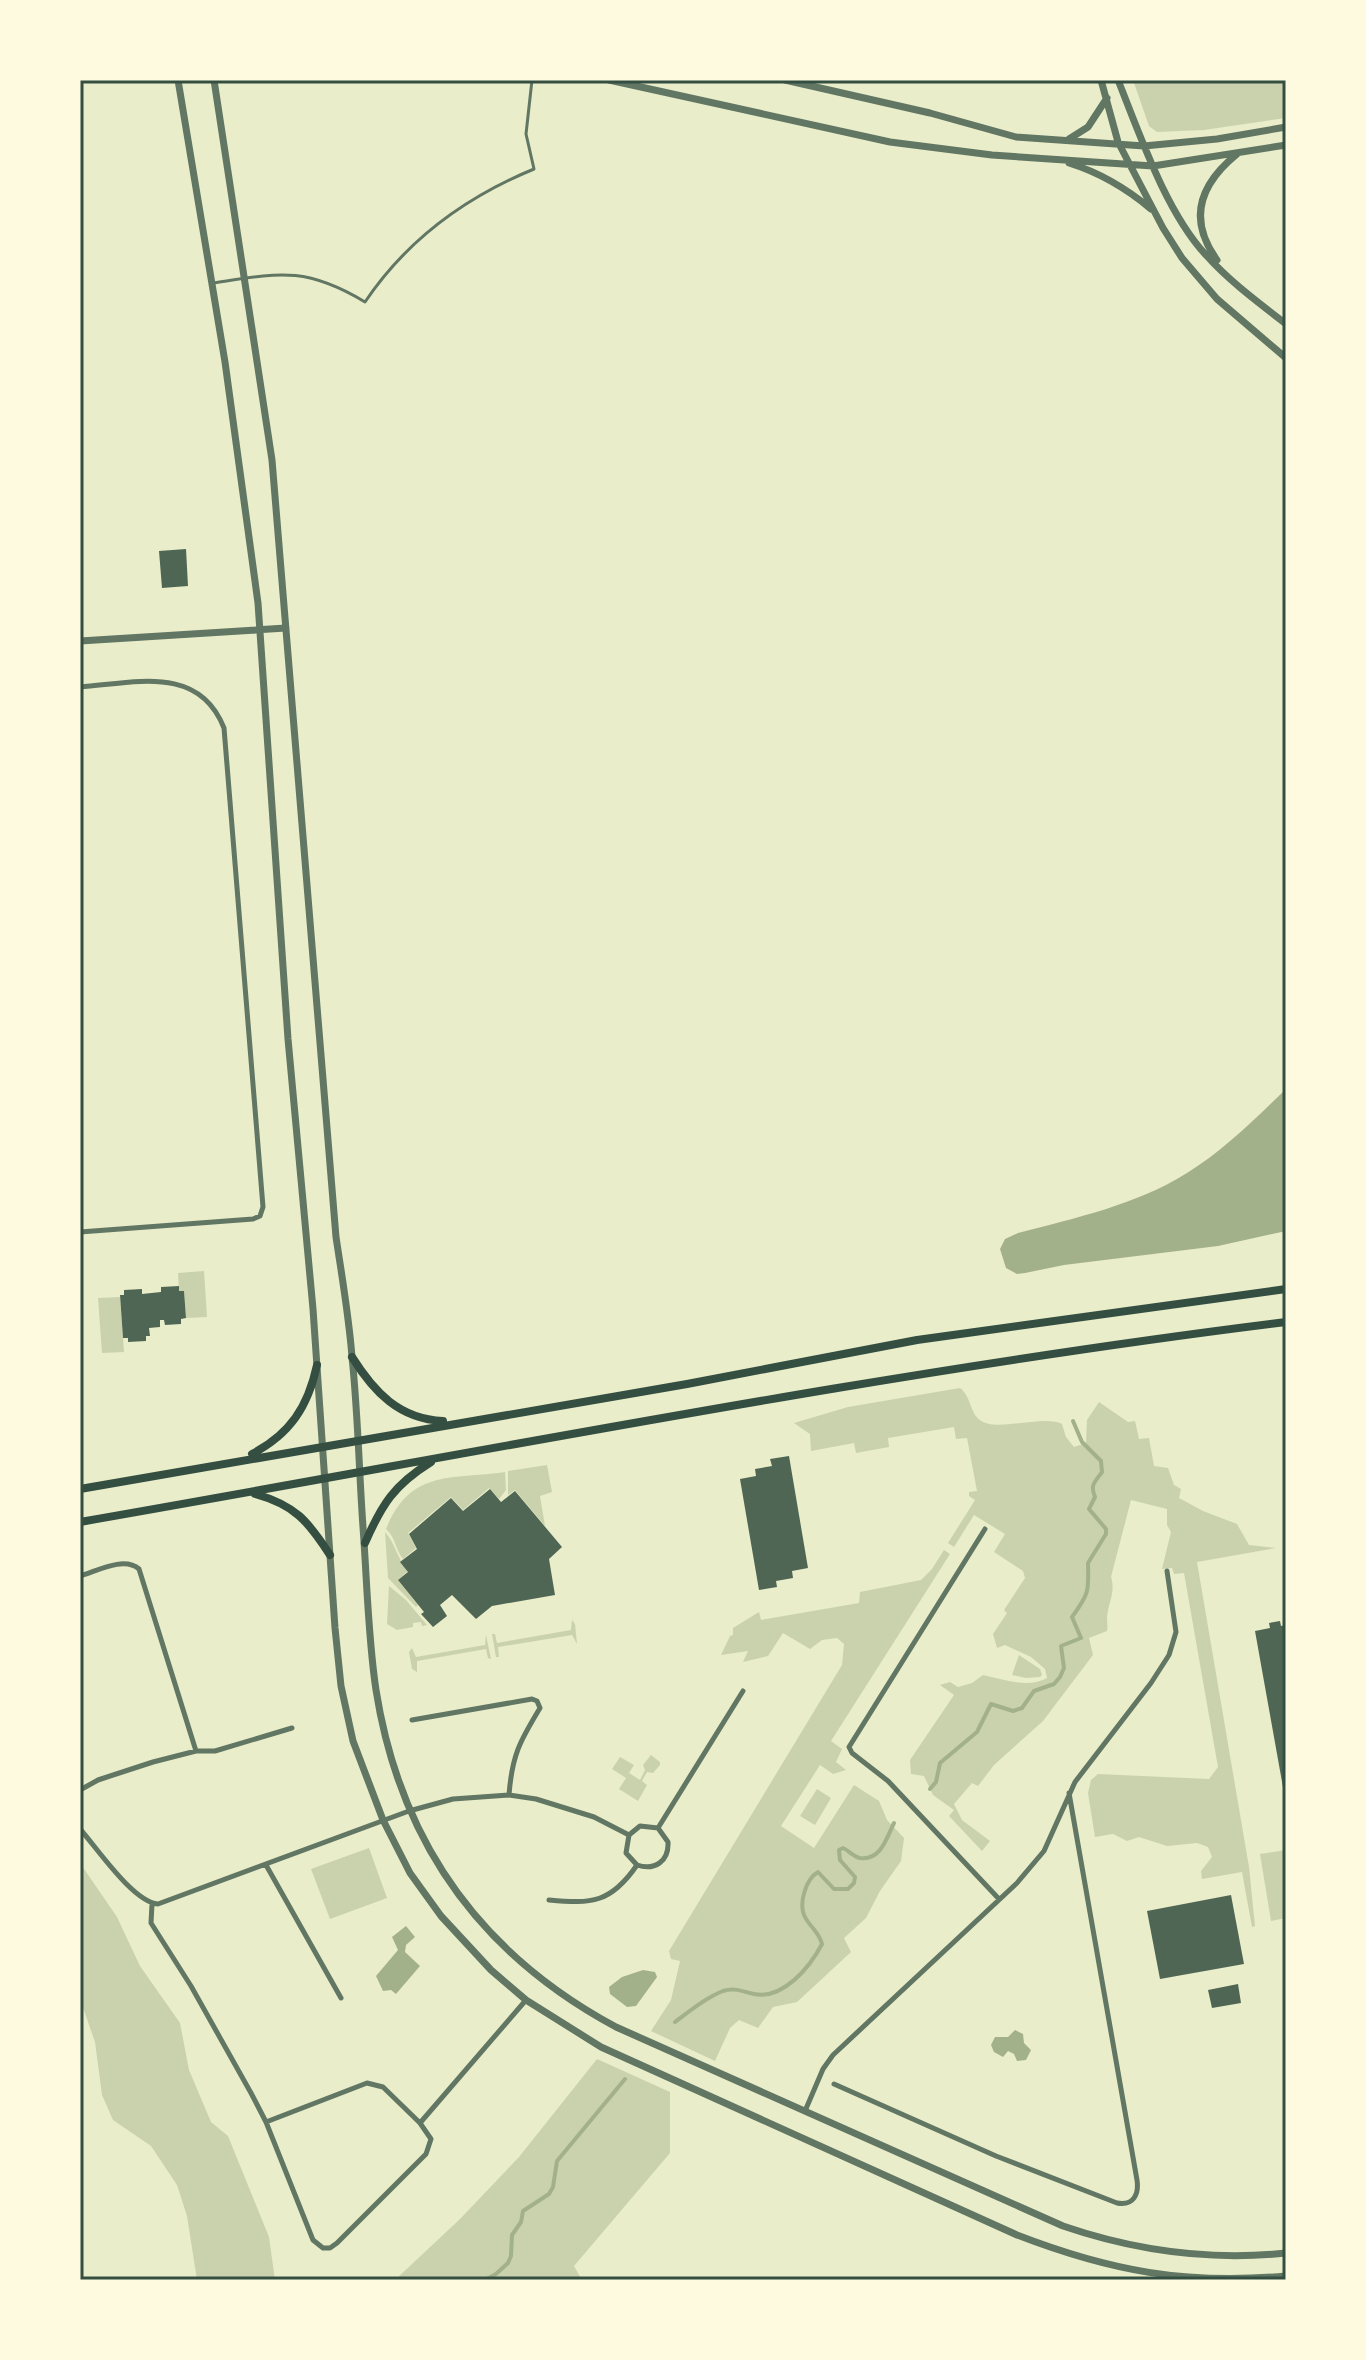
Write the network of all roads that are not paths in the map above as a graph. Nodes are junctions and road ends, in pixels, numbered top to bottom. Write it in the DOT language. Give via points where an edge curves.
graph roads {
  1 [pos="178,80"];
  2 [pos="214,80"];
  3 [pos="532,80"];
  4 [pos="609,80"];
  5 [pos="785,80"];
  6 [pos="1101,80"];
  7 [pos="1118,80"];
  8 [pos="1107,98"];
  9 [pos="1286,127"];
  10 [pos="1066,141"];
  11 [pos="1118,142"];
  12 [pos="1286,145"];
  13 [pos="1144,146"];
  14 [pos="1238,154"];
  15 [pos="1055,159"];
  16 [pos="1129,165"];
  17 [pos="1153,166"];
  18 [pos="1154,211"];
  19 [pos="1227,275"];
  20 [pos="245,278"];
  21 [pos="211,283"];
  22 [pos="1286,324"];
  23 [pos="1286,358"];
  24 [pos="286,628"];
  25 [pos="261,629"];
  26 [pos="80,641"];
  27 [pos="80,687"];
  28 [pos="80,1232"];
  29 [pos="1286,1289"];
  30 [pos="1286,1322"];
  31 [pos="352,1357"];
  32 [pos="317,1365"];
  33 [pos="455,1422"];
  34 [pos="358,1440"];
  35 [pos="323,1446"];
  36 [pos="437,1458"];
  37 [pos="243,1459"];
  38 [pos="359,1474"];
  39 [pos="326,1480"];
  40 [pos="80,1489"];
  41 [pos="250,1493"];
  42 [pos="80,1522"];
  43 [pos="985,1529"];
  44 [pos="365,1543"];
  45 [pos="330,1555"];
  46 [pos="1167,1571"];
  47 [pos="80,1576"];
  48 [pos="743,1691"];
  49 [pos="412,1720"];
  50 [pos="292,1728"];
  51 [pos="196,1751"];
  52 [pos="80,1790"];
  53 [pos="1069,1793"];
  54 [pos="509,1795"];
  55 [pos="409,1811"];
  56 [pos="383,1820"];
  57 [pos="658,1828"];
  58 [pos="80,1829"];
  59 [pos="629,1835"];
  60 [pos="266,1865"];
  61 [pos="637,1865"];
  62 [pos="999,1899"];
  63 [pos="549,1900"];
  64 [pos="152,1904"];
  65 [pos="341,1998"];
  66 [pos="526,2000"];
  67 [pos="834,2084"];
  68 [pos="804,2112"];
  69 [pos="266,2122"];
  70 [pos="420,2123"];
  71 [pos="1286,2253"];
  72 [pos="1286,2276"];
  1 -- 21 [label="street"];
  2 -- 20 [label="street"];
  3 -- 20 [label="lane" via="526,134 534,169 440,222 397,261 365,302 301,275"];
  4 -- 15 [label="street" via="890,142"];
  5 -- 10 [label="street" via="1016,137"];
  6 -- 8 [label="street"];
  7 -- 13 [label="street"];
  8 -- 10 [label="street" via="1088,127"];
  8 -- 11 [label="street"];
  9 -- 13 [label="street"];
  10 -- 11 [label="street"];
  11 -- 13 [label="street"];
  11 -- 16 [label="street"];
  12 -- 14 [label="street"];
  13 -- 17 [label="street"];
  14 -- 17 [label="street"];
  14 -- 19 [label="street" via="1210,183 1199,221 1204,241"];
  15 -- 16 [label="street"];
  15 -- 18 [label="street" via="1095,171"];
  16 -- 17 [label="street"];
  16 -- 18 [label="street"];
  17 -- 19 [label="street" via="1183,225"];
  18 -- 23 [label="street" via="1182,258 1217,299"];
  19 -- 22 [label="street"];
  20 -- 21 [label="lane"];
  20 -- 24 [label="street" via="272,460"];
  21 -- 25 [label="street"];
  24 -- 25 [label="street"];
  24 -- 31 [label="street" via="336,1237"];
  25 -- 26 [label="street"];
  25 -- 32 [label="street" via="288,1039"];
  27 -- 28 [label="street" via="173,682 205,698 224,728 263,1207 253,1219"];
  29 -- 33 [label="main road" via="917,1340"];
  30 -- 36 [label="main road" via="785,1395"];
  31 -- 33 [label="main road" via="385,1400 399,1409 427,1420"];
  31 -- 34 [label="street"];
  32 -- 35 [label="street"];
  32 -- 37 [label="main road" via="293,1423"];
  33 -- 34 [label="main road"];
  34 -- 35 [label="main road"];
  34 -- 38 [label="street"];
  35 -- 37 [label="main road"];
  35 -- 39 [label="street"];
  36 -- 38 [label="main road"];
  36 -- 44 [label="main road" via="390,1494"];
  37 -- 40 [label="main road"];
  38 -- 39 [label="main road"];
  38 -- 44 [label="street"];
  39 -- 41 [label="main road"];
  39 -- 45 [label="street"];
  41 -- 42 [label="main road"];
  41 -- 45 [label="main road" via="275,1499 298,1513"];
  43 -- 62 [label="street" via="850,1746"];
  44 -- 55 [label="street" via="376,1687"];
  45 -- 56 [label="street" via="341,1686 353,1741"];
  46 -- 53 [label="street" via="1176,1632 1169,1655"];
  47 -- 51 [label="street" via="123,1564 139,1569"];
  48 -- 57 [label="street"];
  49 -- 54 [label="street" via="537,1701 539,1709 514,1758"];
  50 -- 51 [label="street" via="215,1751"];
  51 -- 52 [label="street" via="110,1775"];
  53 -- 62 [label="street" via="1044,1851"];
  53 -- 67 [label="street" via="1138,2184 1134,2200 1121,2204 996,2156"];
  54 -- 55 [label="street" via="453,1799"];
  54 -- 59 [label="street" via="568,1807"];
  55 -- 56 [label="street"];
  55 -- 68 [label="street" via="456,1895 523,1965 555,1990 616,2027"];
  56 -- 60 [label="street"];
  56 -- 66 [label="street" via="410,1873 441,1916"];
  57 -- 59 [label="street" via="640,1826"];
  57 -- 61 [label="street" via="668,1842 667,1856 651,1867"];
  58 -- 64 [label="street" via="137,1895"];
  59 -- 61 [label="street" via="626,1853"];
  60 -- 64 [label="street"];
  60 -- 65 [label="street"];
  61 -- 63 [label="street" via="603,1898 582,1903"];
  62 -- 68 [label="street" via="833,2055"];
  64 -- 69 [label="street" via="153,1928"];
  66 -- 70 [label="street"];
  66 -- 72 [label="street" via="601,2047 1049,2247 1113,2267 1172,2277"];
  68 -- 71 [label="street" via="1087,2235 1198,2255"];
  69 -- 70 [label="street" via="367,2083 383,2087"];
  69 -- 70 [label="street" via="313,2240 326,2249 426,2154 431,2139"];
}
